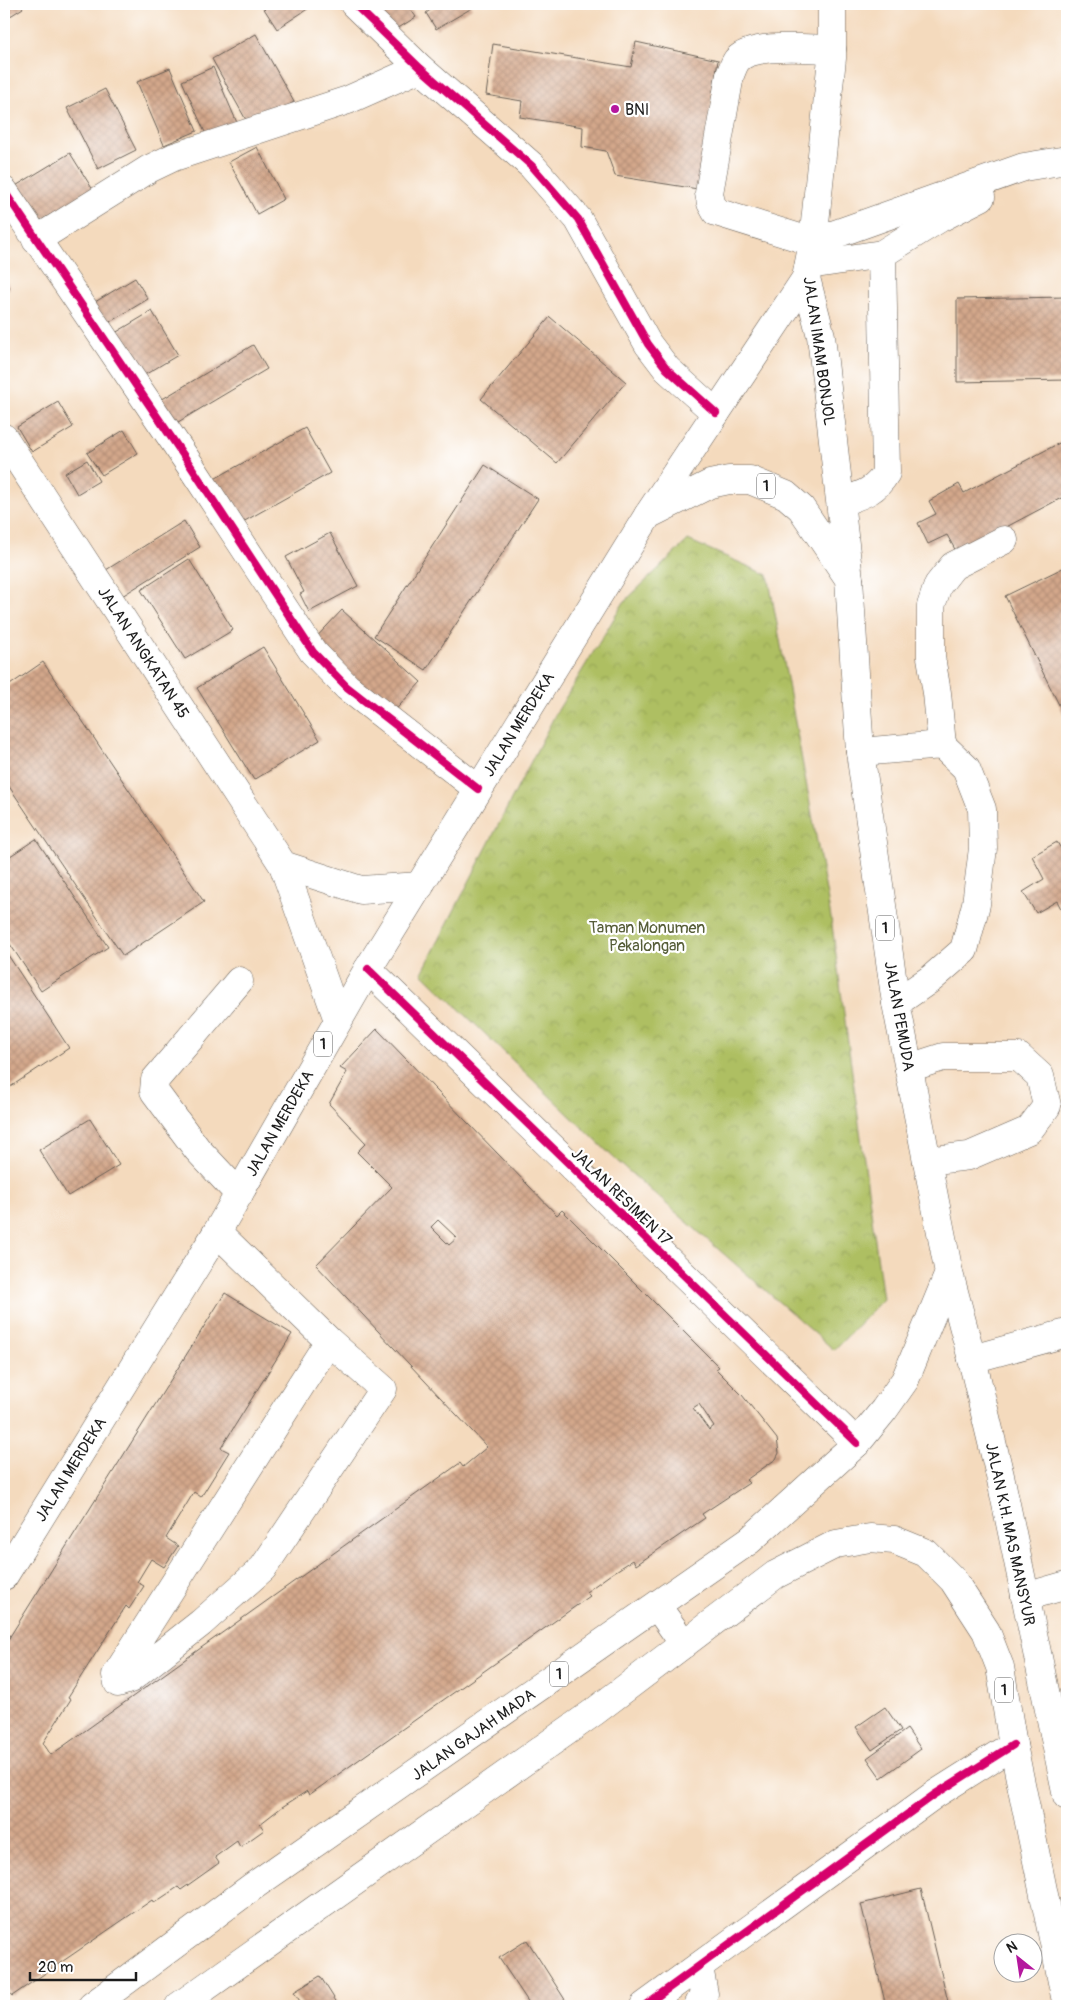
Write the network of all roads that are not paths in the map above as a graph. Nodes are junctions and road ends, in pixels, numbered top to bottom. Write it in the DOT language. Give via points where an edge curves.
graph roads {
  1 [pos="354,4"];
  2 [pos="832,4"];
  3 [pos="832,49"];
  4 [pos="420,68"];
  5 [pos="1067,160"];
  6 [pos="1067,173"];
  7 [pos="4,191"];
  8 [pos="36,240"];
  9 [pos="882,254"];
  10 [pos="809,262"];
  11 [pos="716,413"];
  12 [pos="4,438"];
  13 [pos="841,502"];
  14 [pos="648,516"];
  15 [pos="1004,540"];
  16 [pos="850,579"];
  17 [pos="942,745"];
  18 [pos="860,752"];
  19 [pos="478,789"];
  20 [pos="284,865"];
  21 [pos="420,886"];
  22 [pos="368,969"];
  23 [pos="239,981"];
  24 [pos="896,1003"];
  25 [pos="338,1020"];
  26 [pos="909,1068"];
  27 [pos="927,1161"];
  28 [pos="239,1194"];
  29 [pos="217,1232"];
  30 [pos="949,1273"];
  31 [pos="1067,1333"];
  32 [pos="329,1341"];
  33 [pos="972,1359"];
  34 [pos="857,1443"];
  35 [pos="4,1576"];
  36 [pos="1067,1585"];
  37 [pos="1025,1597"];
  38 [pos="657,1606"];
  39 [pos="684,1644"];
  40 [pos="1013,1744"];
  41 [pos="1067,1796"];
  42 [pos="699,1967"];
  43 [pos="92,2006"];
  44 [pos="179,2006"];
  45 [pos="644,2006"];
  46 [pos="698,2006"];
  47 [pos="1067,2006"];
  1 -- 4 [label="main road"];
  2 -- 3 [label="main road, JALAN IMAM BONJOL"];
  3 -- 10 [label="main road, JALAN IMAM BONJOL"];
  3 -- 10 [label="main road" via="783,48 749,52 736,61 730,75 709,193 710,203 716,212"];
  4 -- 8 [label="main road" via="348,100 149,168"];
  4 -- 11 [label="main road" via="532,166 578,219 648,344 667,369"];
  5 -- 10 [label="main road" via="1024,167"];
  6 -- 9 [label="main road" via="982,196"];
  7 -- 8 [label="main road"];
  8 -- 19 [label="main road" via="313,652 347,687"];
  9 -- 10 [label="main road"];
  9 -- 13 [label="main road" via="886,473 879,485"];
  10 -- 11 [label="main road, JALAN MERDEKA"];
  10 -- 13 [label="main road, JALAN IMAM BONJOL"];
  11 -- 14 [label="main road, JALAN MERDEKA"];
  12 -- 20 [label="main road, JALAN ANGKATAN 45"];
  13 -- 16 [label="main road, JALAN IMAM BONJOL"];
  14 -- 16 [label="main road, 1" via="710,484 750,480 786,495 801,508"];
  14 -- 19 [label="main road, JALAN MERDEKA / 1"];
  15 -- 17 [label="main road" via="953,566 938,585 932,606 931,657"];
  16 -- 18 [label="main road, JALAN PEMUDA / 1"];
  17 -- 18 [label="main road"];
  17 -- 24 [label="main road" via="966,768 982,809 984,848 976,904 964,950"];
  18 -- 24 [label="main road, JALAN PEMUDA / 1"];
  19 -- 21 [label="main road, JALAN MERDEKA / 1"];
  20 -- 21 [label="main road" via="361,890"];
  20 -- 25 [label="main road, JALAN ANGKATAN 45"];
  21 -- 22 [label="main road, JALAN MERDEKA / 1"];
  22 -- 25 [label="main road, JALAN MERDEKA / 1"];
  22 -- 34 [label="main road, JALAN RESIMEN 17"];
  23 -- 28 [label="main road" via="155,1080 154,1092 197,1149"];
  24 -- 26 [label="main road, JALAN PEMUDA / 1"];
  25 -- 28 [label="main road, JALAN MERDEKA / 1"];
  26 -- 27 [label="main road, JALAN PEMUDA / 1"];
  26 -- 27 [label="main road" via="943,1058 1019,1056 1040,1076 1047,1106 1029,1130 969,1156"];
  27 -- 30 [label="main road, JALAN PEMUDA / 1"];
  28 -- 29 [label="main road, JALAN MERDEKA / 1"];
  29 -- 32 [label="main road"];
  29 -- 35 [label="main road, JALAN MERDEKA / 1"];
  30 -- 33 [label="main road, JALAN K.H. MAS MANSYUR / 1"];
  30 -- 34 [label="main road, JALAN GAJAH MADA / 1" via="905,1380"];
  31 -- 33 [label="main road"];
  32 -- 32 [label="main road" via="116,1675 118,1683 130,1679 201,1623 262,1568 383,1389"];
  33 -- 37 [label="main road, JALAN K.H. MAS MANSYUR / 1"];
  34 -- 38 [label="main road, JALAN GAJAH MADA / 1" via="750,1540"];
  36 -- 37 [label="main road"];
  37 -- 41 [label="main road, JALAN K.H. MAS MANSYUR / 1"];
  38 -- 39 [label="main road"];
  38 -- 43 [label="main road, JALAN GAJAH MADA / 1" via="252,1887"];
  39 -- 40 [label="main road, 1" via="776,1575 836,1544 870,1538 894,1540 926,1553 953,1580 986,1631 1000,1667"];
  39 -- 44 [label="main road, 1" via="594,1712"];
  40 -- 42 [label="main road" via="934,1795"];
  40 -- 47 [label="main road, 1"];
  42 -- 45 [label="main road"];
  42 -- 46 [label="main road" via="704,1994"];
}
